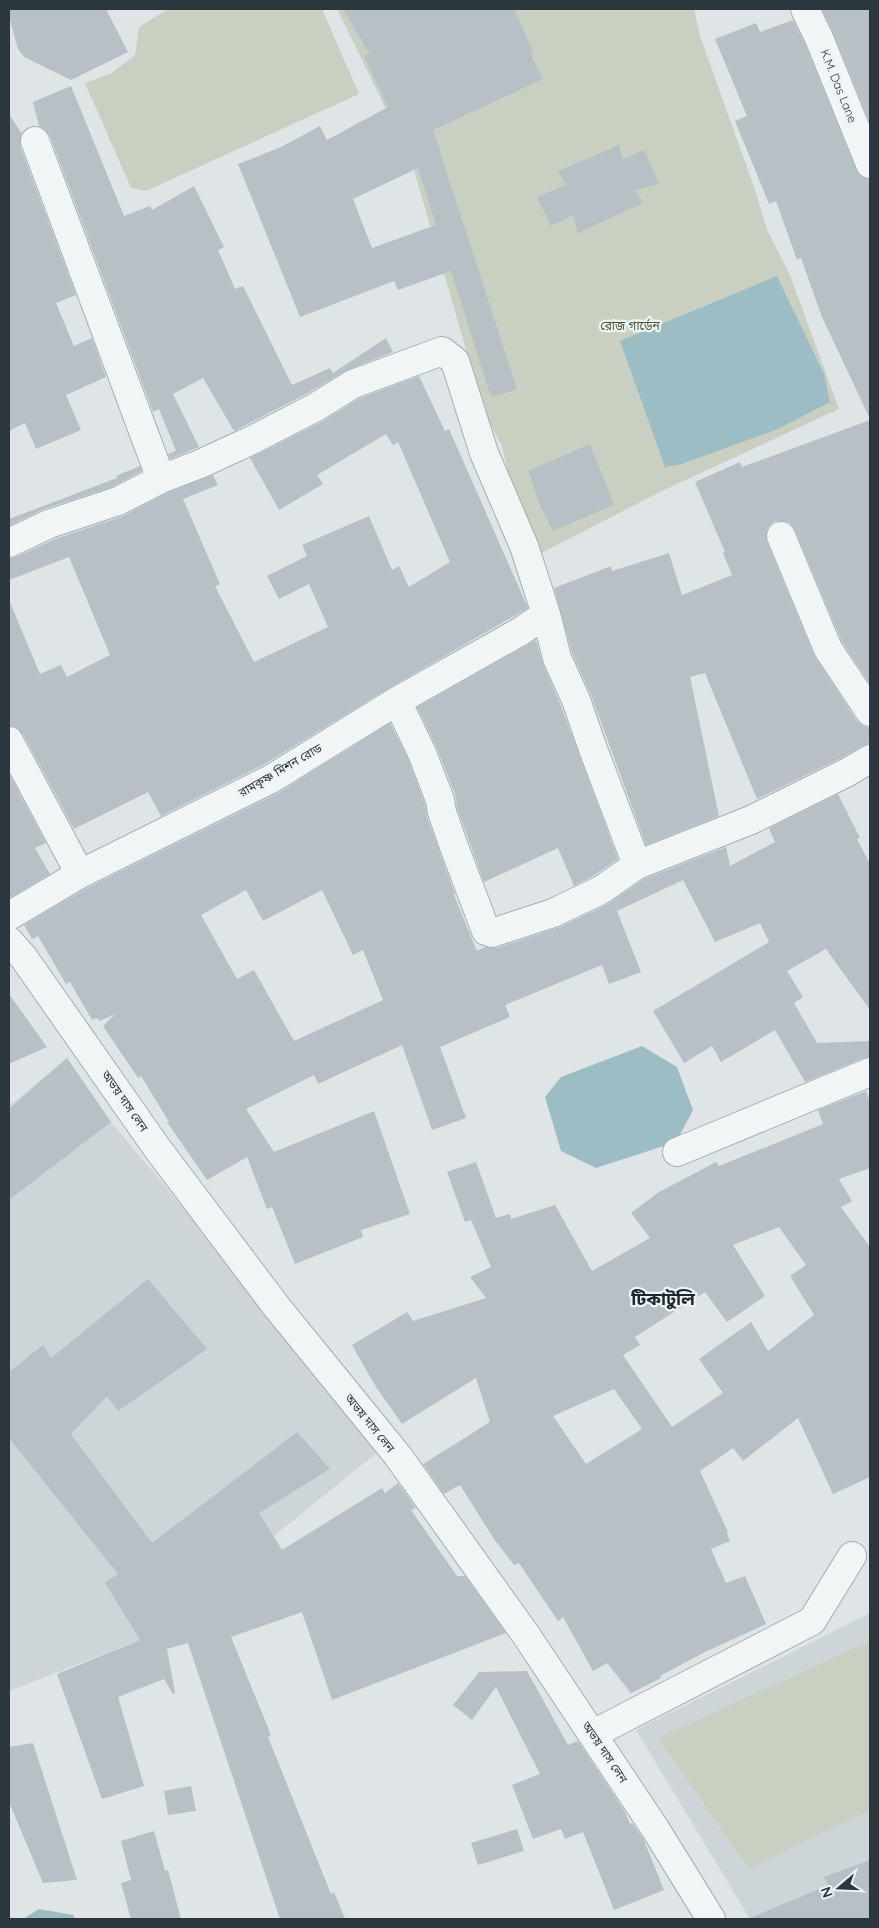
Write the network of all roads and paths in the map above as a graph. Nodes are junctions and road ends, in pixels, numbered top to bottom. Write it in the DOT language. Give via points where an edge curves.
graph roads {
  1 [pos="804,9"];
  2 [pos="35,141"];
  3 [pos="870,164"];
  4 [pos="161,479"];
  5 [pos="781,536"];
  6 [pos="9,543"];
  7 [pos="546,614"];
  8 [pos="396,701"];
  9 [pos="870,712"];
  10 [pos="9,741"];
  11 [pos="870,759"];
  12 [pos="637,865"];
  13 [pos="80,874"];
  14 [pos="9,916"];
  15 [pos="9,941"];
  16 [pos="870,1072"];
  17 [pos="677,1152"];
  18 [pos="852,1556"];
  19 [pos="593,1734"];
  20 [pos="711,1919"];
  1 -- 3 [label="street, K.M. Das Lane" via="820,38"];
  2 -- 4 [label="street"];
  4 -- 6 [label="street" via="118,501 49,524"];
  4 -- 7 [label="street" via="250,441 353,384 442,351 455,361 484,453 524,546"];
  5 -- 9 [label="street" via="828,649"];
  7 -- 8 [label="street, রামকৃষ্ণ মিশন রোড"];
  7 -- 12 [label="street" via="557,658 576,700"];
  8 -- 12 [label="street" via="422,753 452,844 486,931 492,933 553,913 601,890"];
  8 -- 13 [label="street, রামকৃষ্ণ মিশন রোড" via="271,779"];
  10 -- 13 [label="street"];
  11 -- 12 [label="street" via="751,820"];
  13 -- 14 [label="street, রামকৃষ্ণ মিশন রোড"];
  15 -- 19 [label="street, অভয় দাস লেন" via="157,1148 276,1306 398,1456"];
  16 -- 17 [label="street"];
  18 -- 19 [label="street" via="812,1621"];
  19 -- 20 [label="street, অভয় দাস লেন"];
}
